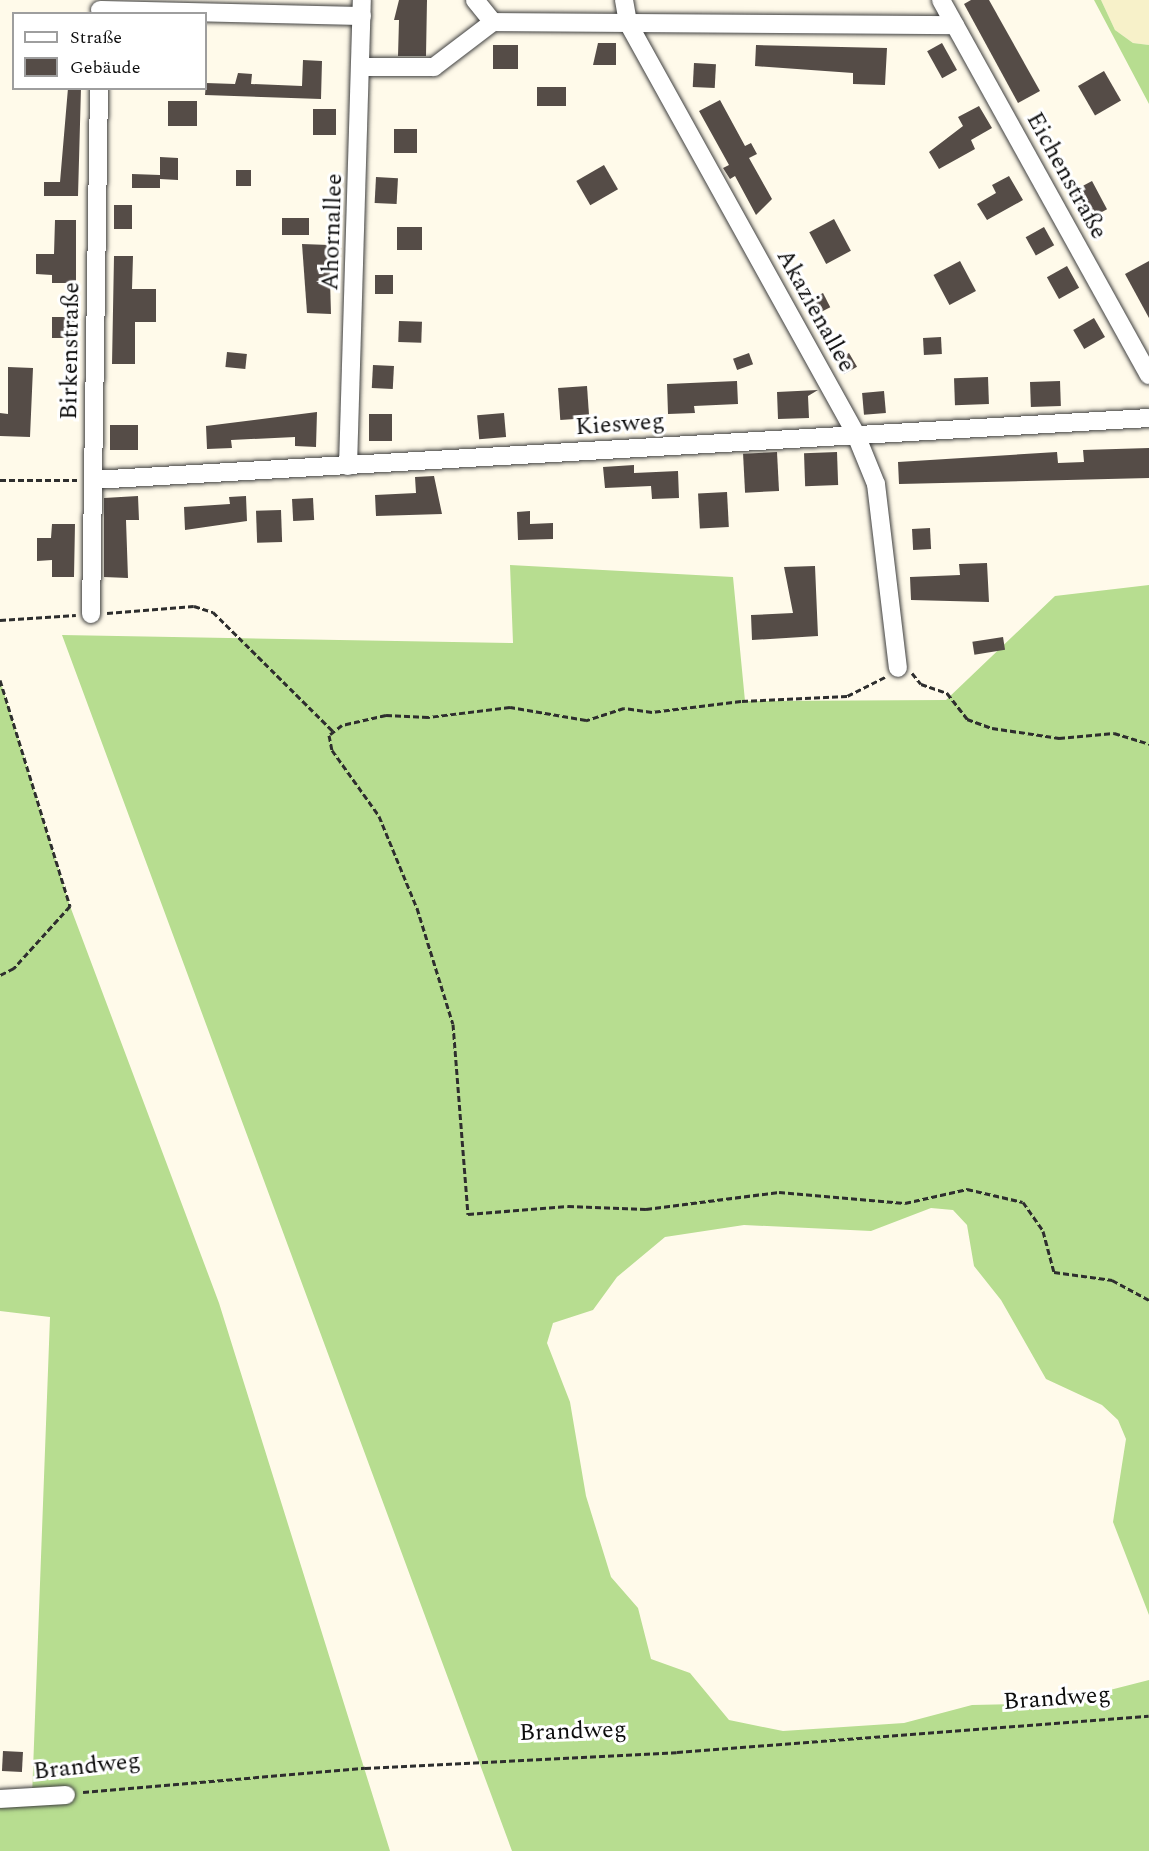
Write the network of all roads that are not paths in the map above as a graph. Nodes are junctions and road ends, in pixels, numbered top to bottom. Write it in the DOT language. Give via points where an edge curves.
graph roads {
  1 [pos="475,0"];
  2 [pos="624,0"];
  3 [pos="941,0"];
  4 [pos="100,8"];
  5 [pos="362,8"];
  6 [pos="493,22"];
  7 [pos="627,23"];
  8 [pos="955,26"];
  9 [pos="363,67"];
  10 [pos="99,90"];
  11 [pos="1149,375"];
  12 [pos="1149,418"];
  13 [pos="856,435"];
  14 [pos="348,466"];
  15 [pos="93,480"];
  16 [pos="92,614"];
  17 [pos="898,668"];
  18 [pos="66,1795"];
  19 [pos="0,1799"];
  1 -- 6 [label="street"];
  2 -- 7 [label="street, Akazienallee"];
  3 -- 8 [label="street, Eichenstraße"];
  4 -- 5 [label="street"];
  5 -- 9 [label="street, Ahornallee"];
  6 -- 7 [label="street"];
  6 -- 9 [label="street" via="434,67"];
  7 -- 8 [label="street"];
  7 -- 13 [label="street, Akazienallee"];
  8 -- 11 [label="street, Eichenstraße"];
  9 -- 14 [label="street, Ahornallee"];
  10 -- 15 [label="street, Birkenstraße"];
  12 -- 13 [label="street, Kiesweg"];
  13 -- 14 [label="street, Kiesweg"];
  13 -- 17 [label="street, Akazienallee" via="876,484"];
  14 -- 15 [label="street, Kiesweg"];
  15 -- 16 [label="street, Birkenstraße"];
  18 -- 19 [label="street, Brandweg"];
}
